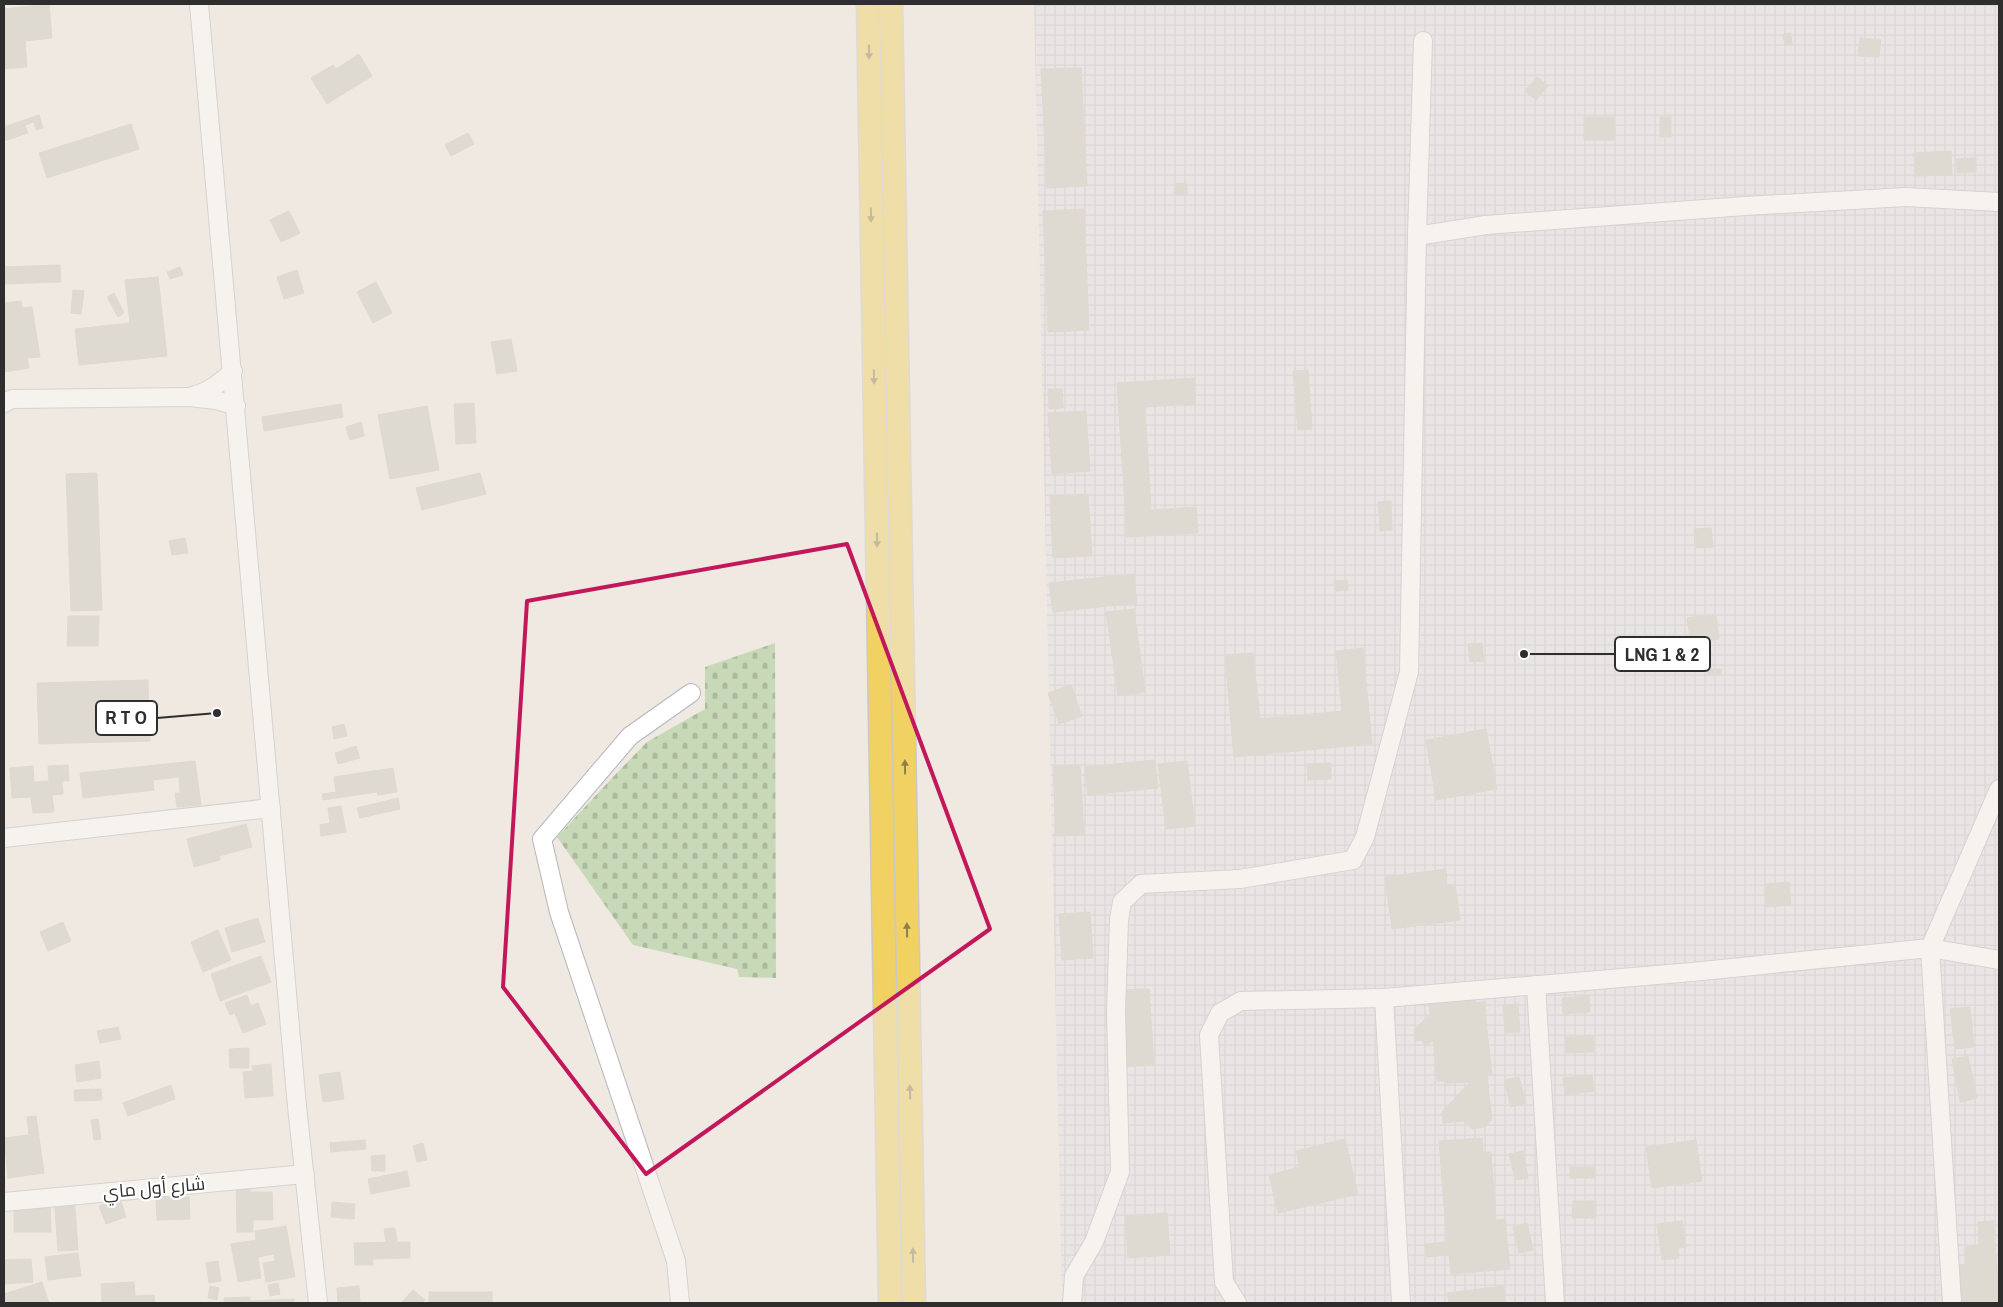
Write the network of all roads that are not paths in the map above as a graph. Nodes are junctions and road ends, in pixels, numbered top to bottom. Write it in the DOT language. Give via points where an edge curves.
graph roads {
  1 [pos="199,4"];
  2 [pos="868,4"];
  3 [pos="891,4"];
  4 [pos="1423,41"];
  5 [pos="1999,202"];
  6 [pos="1417,236"];
  7 [pos="233,371"];
  8 [pos="189,397"];
  9 [pos="4,403"];
  10 [pos="236,406"];
  11 [pos="692,693"];
  12 [pos="1999,789"];
  13 [pos="271,808"];
  14 [pos="4,838"];
  15 [pos="1930,948"];
  16 [pos="1999,960"];
  17 [pos="1536,986"];
  18 [pos="1384,998"];
  19 [pos="305,1174"];
  20 [pos="4,1202"];
  21 [pos="318,1303"];
  22 [pos="680,1303"];
  23 [pos="890,1303"];
  24 [pos="914,1303"];
  25 [pos="1072,1303"];
  26 [pos="1238,1303"];
  27 [pos="1401,1303"];
  28 [pos="1555,1303"];
  29 [pos="1952,1303"];
  1 -- 7 [label="street"];
  2 -- 23 [label="main road, one-way"];
  24 -- 3 [label="main road, one-way"];
  4 -- 6 [label="street"];
  5 -- 6 [label="street" via="1906,197 1745,206 1486,225"];
  6 -- 25 [label="street" via="1409,672 1365,837 1353,860 1240,879 1141,884 1122,902 1116,1012 1120,1172 1094,1242 1074,1276"];
  7 -- 8 [label="street" via="204,394"];
  7 -- 10 [label="street"];
  8 -- 9 [label="street" via="12,398"];
  8 -- 10 [label="street"];
  10 -- 13 [label="street"];
  11 -- 22 [label="street" via="630,736 542,840 559,912 676,1261"];
  12 -- 15 [label="street"];
  13 -- 14 [label="street"];
  13 -- 19 [label="street"];
  15 -- 16 [label="street"];
  15 -- 17 [label="street"];
  15 -- 29 [label="street"];
  17 -- 18 [label="street"];
  17 -- 28 [label="street"];
  18 -- 26 [label="street" via="1241,1001 1220,1013 1209,1035 1224,1282"];
  18 -- 27 [label="street"];
  19 -- 20 [label="street, شارع أول ماي"];
  19 -- 21 [label="street"];
}
